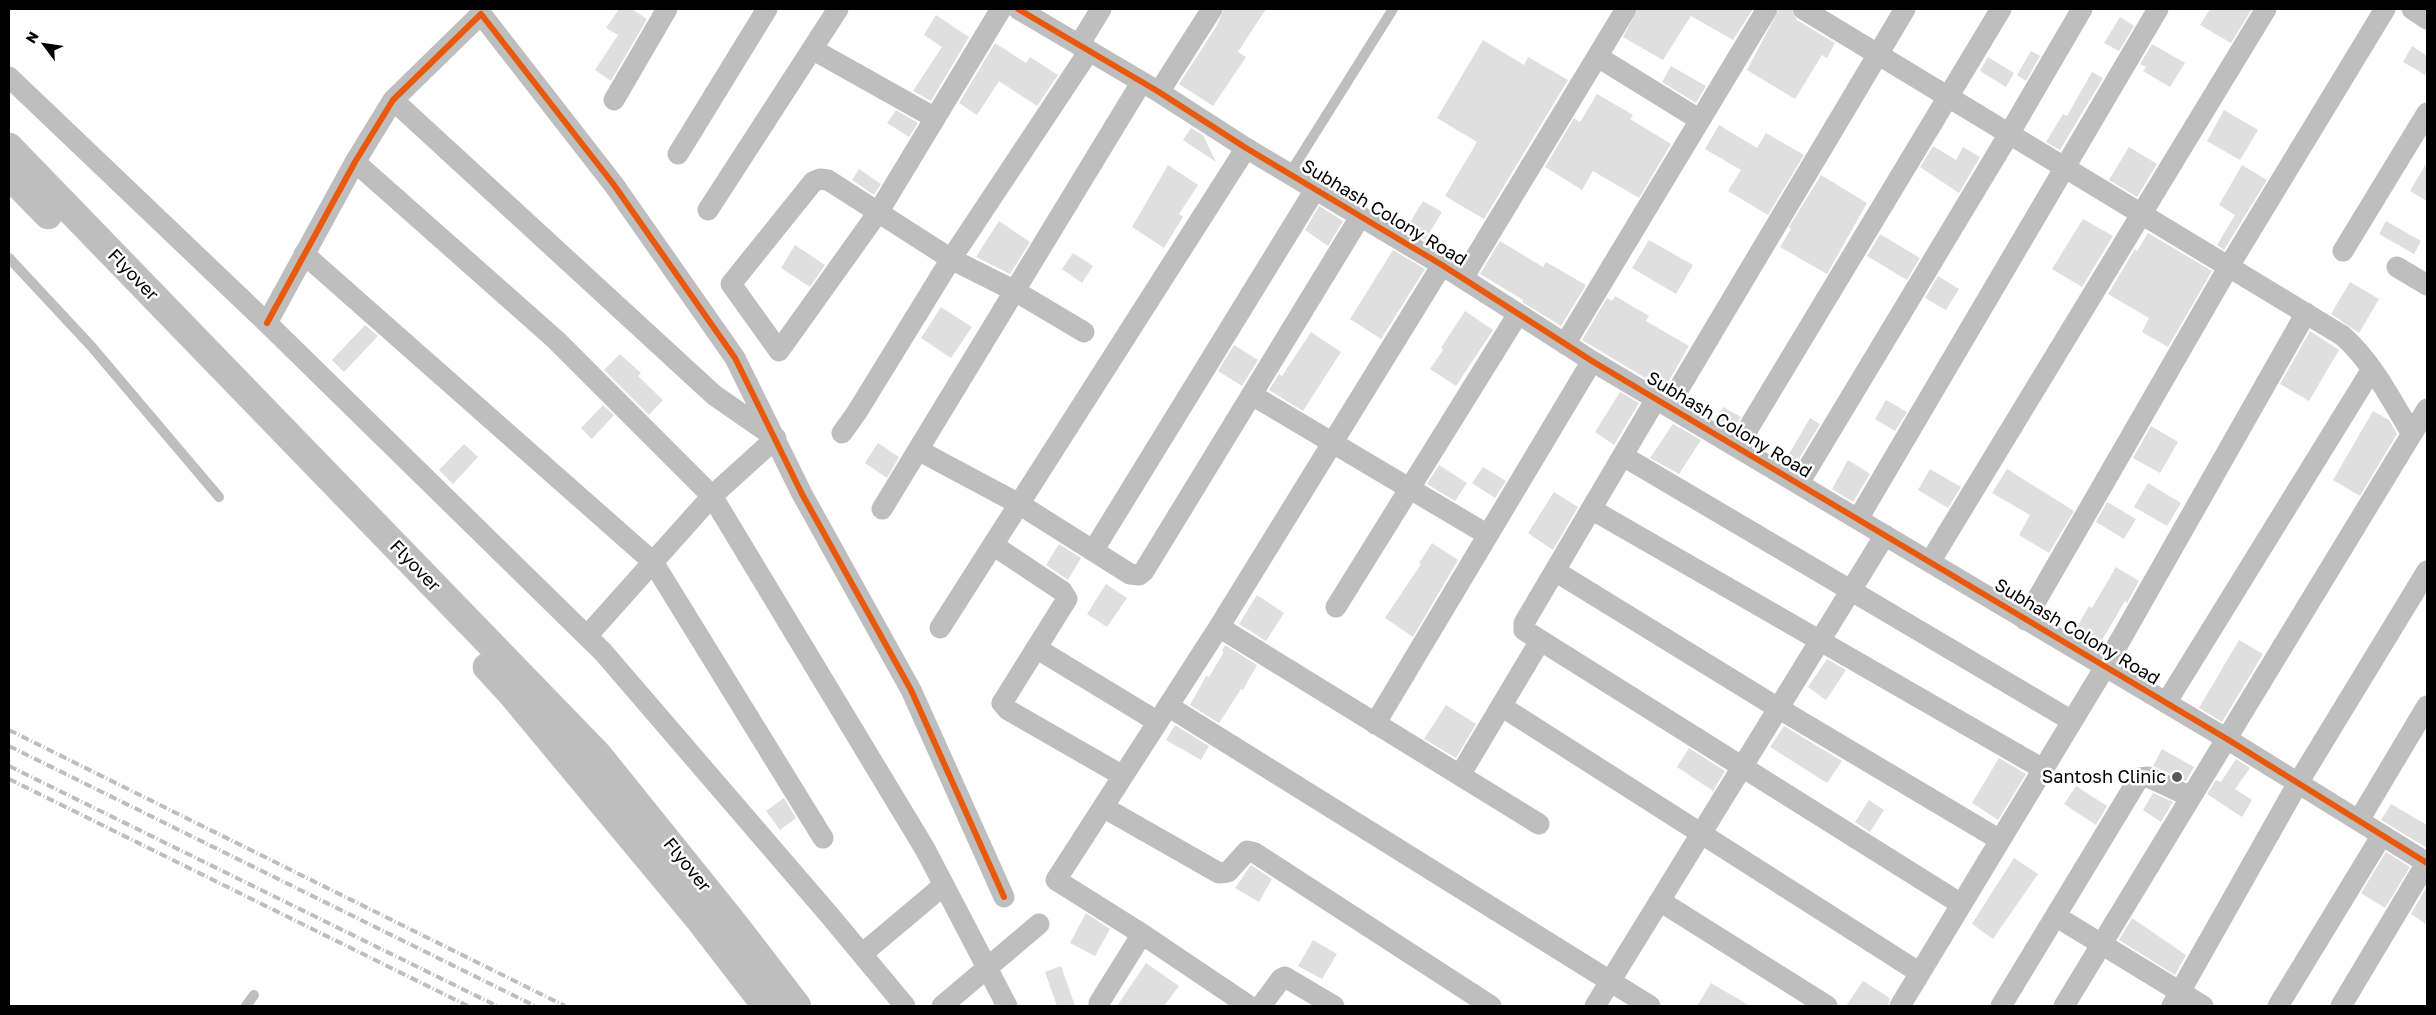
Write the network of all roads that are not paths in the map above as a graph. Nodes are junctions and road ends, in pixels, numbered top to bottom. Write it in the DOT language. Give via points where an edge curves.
graph roads {
  1 [pos="667,9"];
  2 [pos="767,9"];
  3 [pos="838,9"];
  4 [pos="1001,9"];
  5 [pos="1018,9"];
  6 [pos="1101,9"];
  7 [pos="1212,9"];
  8 [pos="1393,9"];
  9 [pos="1626,9"];
  10 [pos="1767,9"];
  11 [pos="1803,9"];
  12 [pos="1904,9"];
  13 [pos="2001,9"];
  14 [pos="2082,9"];
  15 [pos="2158,9"];
  16 [pos="2266,9"];
  17 [pos="2385,9"];
  18 [pos="2412,9"];
  19 [pos="479,11"];
  20 [pos="1825,14"];
  21 [pos="2427,19"];
  22 [pos="1084,48"];
  23 [pos="812,49"];
  24 [pos="1877,54"];
  25 [pos="1598,57"];
  26 [pos="9,77"];
  27 [pos="1150,87"];
  28 [pos="1948,97"];
  29 [pos="393,100"];
  30 [pos="614,100"];
  31 [pos="2427,113"];
  32 [pos="935,118"];
  33 [pos="1700,120"];
  34 [pos="2010,134"];
  35 [pos="9,147"];
  36 [pos="1246,148"];
  37 [pos="678,154"];
  38 [pos="355,162"];
  39 [pos="2064,168"];
  40 [pos="1290,173"];
  41 [pos="9,175"];
  42 [pos="1316,188"];
  43 [pos="708,210"];
  44 [pos="879,211"];
  45 [pos="2142,214"];
  46 [pos="1360,217"];
  47 [pos="2343,251"];
  48 [pos="304,254"];
  49 [pos="9,258"];
  50 [pos="951,259"];
  51 [pos="1442,265"];
  52 [pos="2229,266"];
  53 [pos="2397,267"];
  54 [pos="1462,278"];
  55 [pos="2427,285"];
  56 [pos="1015,291"];
  57 [pos="1518,314"];
  58 [pos="2306,314"];
  59 [pos="267,323"];
  60 [pos="1084,332"];
  61 [pos="1565,344"];
  62 [pos="1592,361"];
  63 [pos="2372,369"];
  64 [pos="1252,395"];
  65 [pos="1662,402"];
  66 [pos="2427,408"];
  67 [pos="842,433"];
  68 [pos="2412,434"];
  69 [pos="776,438"];
  70 [pos="1333,442"];
  71 [pos="1737,447"];
  72 [pos="918,450"];
  73 [pos="1623,456"];
  74 [pos="1799,483"];
  75 [pos="1410,488"];
  76 [pos="712,496"];
  77 [pos="219,497"];
  78 [pos="1019,504"];
  79 [pos="882,509"];
  80 [pos="1591,509"];
  81 [pos="1858,519"];
  82 [pos="1488,536"];
  83 [pos="1885,536"];
  84 [pos="993,545"];
  85 [pos="1093,551"];
  86 [pos="653,562"];
  87 [pos="1930,562"];
  88 [pos="1555,571"];
  89 [pos="2427,571"];
  90 [pos="1851,591"];
  91 [pos="1336,607"];
  92 [pos="2025,620"];
  93 [pos="1220,627"];
  94 [pos="940,628"];
  95 [pos="586,636"];
  96 [pos="1820,641"];
  97 [pos="1540,642"];
  98 [pos="1036,648"];
  99 [pos="2105,667"];
  100 [pos="2166,703"];
  101 [pos="1501,706"];
  102 [pos="2427,706"];
  103 [pos="1778,708"];
  104 [pos="1163,714"];
  105 [pos="2072,721"];
  106 [pos="1375,724"];
  107 [pos="2227,739"];
  108 [pos="1742,768"];
  109 [pos="2043,769"];
  110 [pos="1460,775"];
  111 [pos="1123,776"];
  112 [pos="2298,783"];
  113 [pos="2191,797"];
  114 [pos="1103,807"];
  115 [pos="2359,820"];
  116 [pos="1539,824"];
  117 [pos="1701,834"];
  118 [pos="2382,835"];
  119 [pos="823,838"];
  120 [pos="2000,840"];
  121 [pos="2427,863"];
  122 [pos="944,885"];
  123 [pos="1004,897"];
  124 [pos="1660,901"];
  125 [pos="1961,904"];
  126 [pos="2057,917"];
  127 [pos="1039,924"];
  128 [pos="1142,934"];
  129 [pos="2102,944"];
  130 [pos="862,954"];
  131 [pos="986,967"];
  132 [pos="1920,973"];
  133 [pos="1611,980"];
  134 [pos="254,995"];
  135 [pos="2176,999"];
  136 [pos="1099,1002"];
  137 [pos="246,1006"];
  138 [pos="766,1006"];
  139 [pos="797,1006"];
  140 [pos="905,1006"];
  141 [pos="942,1006"];
  142 [pos="1007,1006"];
  143 [pos="1249,1006"];
  144 [pos="1261,1006"];
  145 [pos="1334,1006"];
  146 [pos="1491,1006"];
  147 [pos="1595,1006"];
  148 [pos="1650,1006"];
  149 [pos="1827,1006"];
  150 [pos="1900,1006"];
  151 [pos="2001,1006"];
  152 [pos="2064,1006"];
  153 [pos="2203,1006"];
  154 [pos="2278,1006"];
  155 [pos="2341,1006"];
  1 -- 30 [label="street"];
  2 -- 37 [label="street"];
  3 -- 23 [label="street"];
  4 -- 32 [label="street"];
  5 -- 22 [label="street, Subhash Colony Road"];
  6 -- 22 [label="street"];
  7 -- 27 [label="street"];
  8 -- 40 [label="lane"];
  9 -- 25 [label="street"];
  10 -- 33 [label="street"];
  11 -- 20 [label="street"];
  12 -- 24 [label="street"];
  13 -- 28 [label="street"];
  14 -- 34 [label="street"];
  15 -- 39 [label="street"];
  16 -- 45 [label="street"];
  17 -- 52 [label="street"];
  18 -- 21 [label="street"];
  19 -- 29 [label="street"];
  19 -- 69 [label="street" via="614,185 729,351"];
  20 -- 24 [label="street"];
  22 -- 27 [label="street, Subhash Colony Road"];
  22 -- 50 [label="street"];
  23 -- 32 [label="street"];
  23 -- 43 [label="street"];
  24 -- 28 [label="street"];
  24 -- 65 [label="street"];
  25 -- 33 [label="street"];
  25 -- 54 [label="street"];
  26 -- 59 [label="street"];
  27 -- 36 [label="street, Subhash Colony Road"];
  27 -- 56 [label="street"];
  28 -- 34 [label="street"];
  28 -- 71 [label="street"];
  29 -- 38 [label="street"];
  29 -- 69 [label="street" via="714,395"];
  31 -- 47 [label="street"];
  32 -- 44 [label="street"];
  33 -- 61 [label="street"];
  34 -- 39 [label="street"];
  34 -- 74 [label="street"];
  35 -- 139 [label="highway, Flyover" via="598,755"];
  36 -- 40 [label="street, Subhash Colony Road"];
  36 -- 78 [label="street"];
  38 -- 48 [label="street"];
  38 -- 76 [label="street" via="556,340"];
  39 -- 45 [label="street"];
  39 -- 81 [label="street"];
  40 -- 42 [label="street, Subhash Colony Road"];
  41 -- 138 [label="highway, Flyover" via="332,501 511,693 699,919"];
  42 -- 46 [label="street, Subhash Colony Road"];
  42 -- 85 [label="street"];
  44 -- 44 [label="street" via="812,305 779,351 731,284 813,182 828,180"];
  44 -- 50 [label="street"];
  45 -- 52 [label="street"];
  45 -- 87 [label="street"];
  46 -- 51 [label="street, Subhash Colony Road"];
  46 -- 64 [label="street"];
  48 -- 59 [label="street"];
  48 -- 86 [label="street"];
  49 -- 77 [label="lane" via="92,346"];
  50 -- 56 [label="street"];
  50 -- 67 [label="street"];
  51 -- 54 [label="street, Subhash Colony Road"];
  51 -- 70 [label="street"];
  52 -- 58 [label="street"];
  52 -- 92 [label="street"];
  53 -- 55 [label="street"];
  54 -- 57 [label="street, Subhash Colony Road"];
  56 -- 60 [label="street"];
  56 -- 72 [label="street"];
  57 -- 61 [label="street, Subhash Colony Road"];
  57 -- 75 [label="street"];
  58 -- 63 [label="street" via="2343,336 2358,349"];
  58 -- 99 [label="street"];
  59 -- 95 [label="street"];
  61 -- 62 [label="street, Subhash Colony Road"];
  62 -- 65 [label="street, Subhash Colony Road"];
  62 -- 82 [label="street"];
  63 -- 68 [label="street"];
  63 -- 100 [label="street"];
  64 -- 70 [label="street"];
  64 -- 85 [label="street" via="1144,571 1139,575 1130,574"];
  65 -- 71 [label="street, Subhash Colony Road"];
  65 -- 73 [label="street"];
  66 -- 68 [label="street"];
  68 -- 107 [label="street"];
  69 -- 76 [label="street"];
  69 -- 123 [label="street" via="802,494 912,690"];
  70 -- 75 [label="street"];
  70 -- 93 [label="street"];
  71 -- 74 [label="street, Subhash Colony Road"];
  72 -- 78 [label="street"];
  72 -- 79 [label="street"];
  73 -- 80 [label="street"];
  73 -- 90 [label="street"];
  74 -- 81 [label="street, Subhash Colony Road"];
  75 -- 82 [label="street"];
  75 -- 91 [label="street"];
  76 -- 86 [label="street"];
  76 -- 122 [label="street" via="839,703"];
  78 -- 84 [label="street"];
  78 -- 85 [label="street"];
  80 -- 88 [label="street"];
  80 -- 96 [label="street"];
  81 -- 83 [label="street, Subhash Colony Road"];
  82 -- 106 [label="street"];
  83 -- 87 [label="street, Subhash Colony Road"];
  83 -- 90 [label="street"];
  84 -- 94 [label="street"];
  84 -- 98 [label="street" via="1066,595 1065,604"];
  86 -- 95 [label="street"];
  86 -- 119 [label="street"];
  87 -- 92 [label="street, Subhash Colony Road"];
  88 -- 97 [label="street" via="1524,627"];
  88 -- 103 [label="street"];
  89 -- 112 [label="street"];
  90 -- 96 [label="street"];
  90 -- 105 [label="street"];
  92 -- 99 [label="street, Subhash Colony Road"];
  93 -- 104 [label="street"];
  93 -- 106 [label="street"];
  95 -- 130 [label="street"];
  96 -- 103 [label="street"];
  96 -- 109 [label="street"];
  97 -- 101 [label="street"];
  97 -- 108 [label="street"];
  98 -- 104 [label="street"];
  98 -- 111 [label="street" via="1002,703"];
  99 -- 100 [label="street, Subhash Colony Road"];
  99 -- 105 [label="street"];
  100 -- 107 [label="street, Subhash Colony Road"];
  101 -- 110 [label="street"];
  101 -- 117 [label="street"];
  102 -- 115 [label="street"];
  103 -- 108 [label="street"];
  103 -- 120 [label="street"];
  104 -- 111 [label="street"];
  104 -- 133 [label="street"];
  105 -- 109 [label="street"];
  106 -- 110 [label="street"];
  107 -- 112 [label="street, Subhash Colony Road"];
  107 -- 113 [label="street"];
  108 -- 117 [label="street"];
  108 -- 125 [label="street"];
  109 -- 120 [label="street"];
  110 -- 116 [label="street"];
  111 -- 114 [label="street"];
  112 -- 115 [label="street, Subhash Colony Road"];
  112 -- 135 [label="street"];
  113 -- 126 [label="street" via="2148,777 2139,778"];
  113 -- 129 [label="street"];
  114 -- 128 [label="street" via="1056,880"];
  114 -- 146 [label="street" via="1219,873 1228,872 1247,851 1255,853"];
  115 -- 118 [label="street, Subhash Colony Road"];
  117 -- 124 [label="street"];
  117 -- 132 [label="street"];
  118 -- 121 [label="street, Subhash Colony Road"];
  118 -- 154 [label="street"];
  120 -- 125 [label="street"];
  121 -- 155 [label="street"];
  122 -- 130 [label="street"];
  122 -- 131 [label="street"];
  124 -- 133 [label="street"];
  124 -- 149 [label="street"];
  125 -- 132 [label="street"];
  126 -- 129 [label="street"];
  126 -- 151 [label="street"];
  127 -- 131 [label="street"];
  128 -- 136 [label="street"];
  128 -- 143 [label="street"];
  129 -- 135 [label="street"];
  129 -- 152 [label="street"];
  130 -- 140 [label="street"];
  131 -- 141 [label="street"];
  131 -- 142 [label="street"];
  132 -- 150 [label="street"];
  133 -- 147 [label="street"];
  133 -- 148 [label="street"];
  134 -- 137 [label="lane"];
  135 -- 153 [label="street"];
  144 -- 145 [label="street" via="1285,977"];
}
